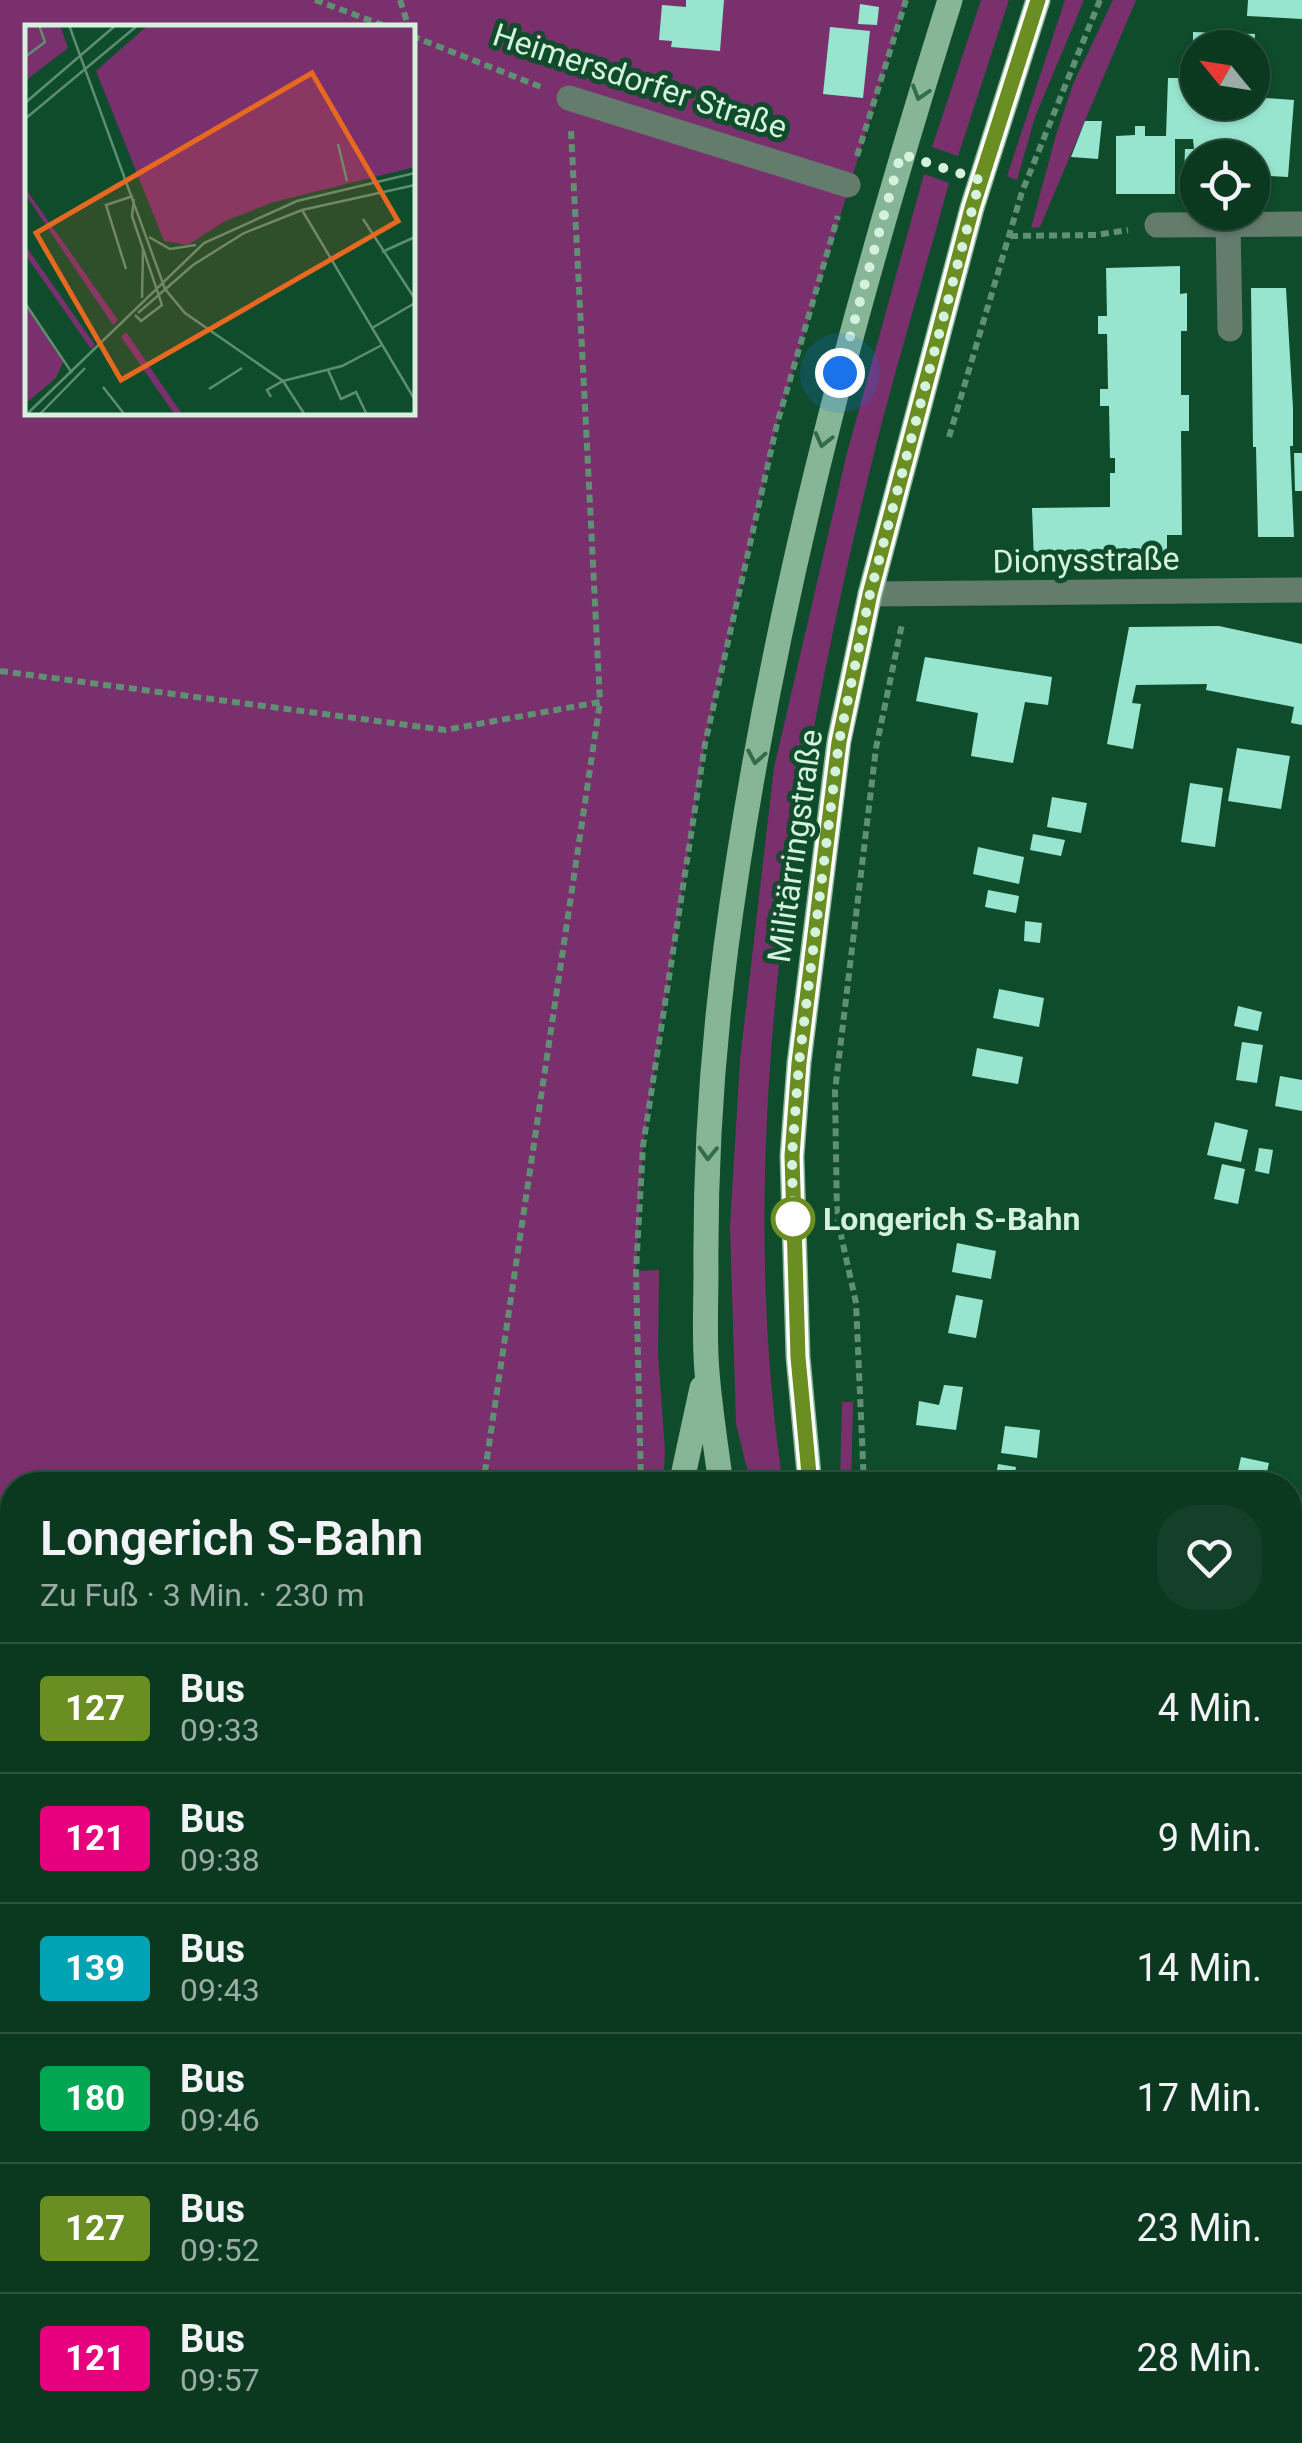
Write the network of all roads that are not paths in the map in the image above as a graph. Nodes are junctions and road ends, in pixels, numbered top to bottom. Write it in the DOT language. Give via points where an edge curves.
graph roads {
  1 [pos="950,0"];
  2 [pos="1038,0"];
  3 [pos="569,98"];
  4 [pos="848,184"];
  5 [pos="1270,224"];
  6 [pos="1302,224"];
  7 [pos="1157,225"];
  8 [pos="1180,225"];
  9 [pos="1228,230"];
  10 [pos="1230,329"];
  11 [pos="1302,590"];
  12 [pos="870,594"];
  13 [pos="706,1368"];
  14 [pos="684,1472"];
  15 [pos="719,1472"];
  16 [pos="809,1472"];
  1 -- 13 [label="main road, Militärringstraße, one-way" via="840,373 786,590 739,848 712,1056"];
  2 -- 12 [label="main road, Militärringstraße" via="980,180"];
  3 -- 4 [label="street, Heimersdorfer Straße"];
  5 -- 6 [label="street"];
  7 -- 8 [label="street"];
  9 -- 10 [label="street"];
  11 -- 12 [label="street, Dionysstraße"];
  12 -- 16 [label="main road, Militärringstraße" via="839,742 792,1156"];
  13 -- 14 [label="main road"];
  13 -- 15 [label="main road, Militärringstraße"];
}
